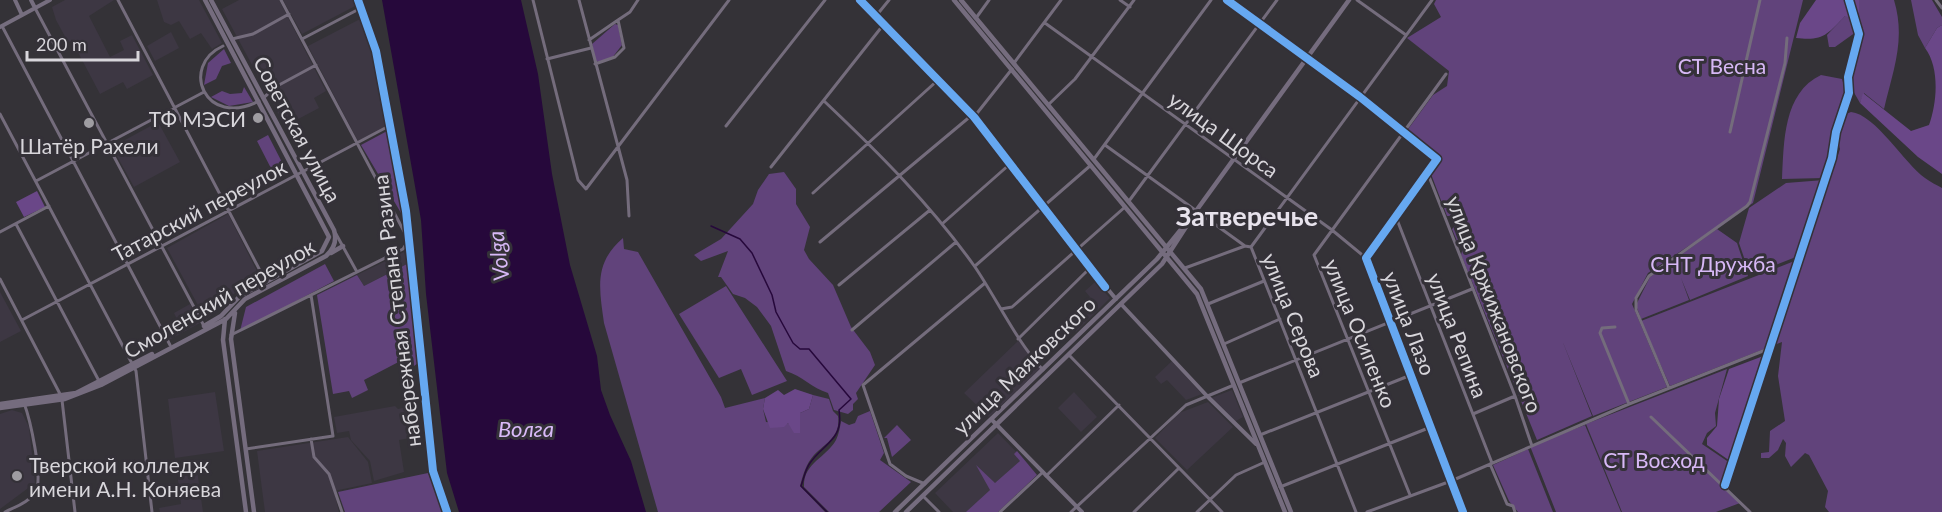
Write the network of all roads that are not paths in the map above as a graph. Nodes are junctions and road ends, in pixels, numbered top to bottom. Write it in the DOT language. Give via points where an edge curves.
graph roads {
  1 [pos="15,0"];
  2 [pos="31,0"];
  3 [pos="50,0"];
  4 [pos="118,0"];
  5 [pos="205,0"];
  6 [pos="211,0"];
  7 [pos="281,0"];
  8 [pos="358,0"];
  9 [pos="532,0"];
  10 [pos="579,0"];
  11 [pos="638,0"];
  12 [pos="729,0"];
  13 [pos="825,0"];
  14 [pos="860,0"];
  15 [pos="889,0"];
  16 [pos="954,0"];
  17 [pos="961,0"];
  18 [pos="990,0"];
  19 [pos="1061,0"];
  20 [pos="1120,0"];
  21 [pos="1134,0"];
  22 [pos="1210,0"];
  23 [pos="1227,0"];
  24 [pos="1277,0"];
  25 [pos="1349,0"];
  26 [pos="1357,0"];
  27 [pos="1432,0"];
  28 [pos="1760,0"];
  29 [pos="1849,0"];
  30 [pos="1936,0"];
  31 [pos="1130,7"];
  32 [pos="35,8"];
  33 [pos="361,8"];
  34 [pos="1942,8"];
  35 [pos="289,14"];
  36 [pos="22,15"];
  37 [pos="876,16"];
  38 [pos="976,18"];
  39 [pos="618,20"];
  40 [pos="1045,22"];
  41 [pos="1260,23"];
  42 [pos="884,24"];
  43 [pos="1,26"];
  44 [pos="1406,35"];
  45 [pos="1786,38"];
  46 [pos="232,39"];
  47 [pos="302,39"];
  48 [pos="589,40"];
  49 [pos="226,46"];
  50 [pos="591,48"];
  51 [pos="238,50"];
  52 [pos="1093,57"];
  53 [pos="1307,57"];
  54 [pos="547,59"];
  55 [pos="595,64"];
  56 [pos="316,65"];
  57 [pos="1013,66"];
  58 [pos="1446,74"];
  59 [pos="938,80"];
  60 [pos="204,92"];
  61 [pos="1144,94"];
  62 [pos="1360,97"];
  63 [pos="261,100"];
  64 [pos="824,101"];
  65 [pos="1048,105"];
  66 [pos="175,108"];
  67 [pos="0,114"];
  68 [pos="973,116"];
  69 [pos="1184,124"];
  70 [pos="390,126"];
  71 [pos="726,126"];
  72 [pos="1404,132"];
  73 [pos="1730,132"];
  74 [pos="868,142"];
  75 [pos="107,143"];
  76 [pos="357,143"];
  77 [pos="1105,145"];
  78 [pos="617,150"];
  79 [pos="1086,158"];
  80 [pos="1094,159"];
  81 [pos="1232,159"];
  82 [pos="73,161"];
  83 [pos="1010,165"];
  84 [pos="1091,165"];
  85 [pos="1100,166"];
  86 [pos="771,167"];
  87 [pos="300,173"];
  88 [pos="1428,174"];
  89 [pos="902,175"];
  90 [pos="1148,175"];
  91 [pos="36,181"];
  92 [pos="813,193"];
  93 [pos="1287,198"];
  94 [pos="1127,204"];
  95 [pos="49,206"];
  96 [pos="1042,207"];
  97 [pos="930,210"];
  98 [pos="229,211"];
  99 [pos="1196,211"];
  100 [pos="629,216"];
  101 [pos="1396,218"];
  102 [pos="16,224"];
  103 [pos="942,224"];
  104 [pos="1332,230"];
  105 [pos="331,231"];
  106 [pos="0,232"];
  107 [pos="409,239"];
  108 [pos="820,242"];
  109 [pos="956,242"];
  110 [pos="343,246"];
  111 [pos="1245,246"];
  112 [pos="162,247"];
  113 [pos="1251,247"];
  114 [pos="1164,249"];
  115 [pos="1075,250"];
  116 [pos="1170,255"];
  117 [pos="326,256"];
  118 [pos="1366,258"];
  119 [pos="128,264"];
  120 [pos="974,266"];
  121 [pos="1185,268"];
  122 [pos="1089,269"];
  123 [pos="357,272"];
  124 [pos="0,279"];
  125 [pos="266,281"];
  126 [pos="1264,281"];
  127 [pos="985,283"];
  128 [pos="90,284"];
  129 [pos="839,285"];
  130 [pos="1472,289"];
  131 [pos="311,296"];
  132 [pos="1116,299"];
  133 [pos="57,302"];
  134 [pos="232,303"];
  135 [pos="1121,304"];
  136 [pos="1208,304"];
  137 [pos="1432,305"];
  138 [pos="237,308"];
  139 [pos="1001,309"];
  140 [pos="226,319"];
  141 [pos="1280,319"];
  142 [pos="22,320"];
  143 [pos="1390,322"];
  144 [pos="221,324"];
  145 [pos="208,325"];
  146 [pos="1615,327"];
  147 [pos="852,330"];
  148 [pos="222,334"];
  149 [pos="231,337"];
  150 [pos="1018,339"];
  151 [pos="1348,339"];
  152 [pos="1224,344"];
  153 [pos="170,345"];
  154 [pos="1768,349"];
  155 [pos="1069,355"];
  156 [pos="1296,360"];
  157 [pos="134,366"];
  158 [pos="1043,370"];
  159 [pos="1411,375"];
  160 [pos="100,384"];
  161 [pos="1237,384"];
  162 [pos="1670,387"];
  163 [pos="1368,392"];
  164 [pos="1207,396"];
  165 [pos="1515,396"];
  166 [pos="61,398"];
  167 [pos="23,402"];
  168 [pos="1629,404"];
  169 [pos="1119,405"];
  170 [pos="0,406"];
  171 [pos="1317,413"];
  172 [pos="1473,414"];
  173 [pos="1651,417"];
  174 [pos="992,420"];
  175 [pos="997,425"];
  176 [pos="1431,427"];
  177 [pos="1260,435"];
  178 [pos="1150,438"];
  179 [pos="311,440"];
  180 [pos="1389,444"];
  181 [pos="1532,446"];
  182 [pos="1262,447"];
  183 [pos="246,449"];
  184 [pos="1265,462"];
  185 [pos="1491,463"];
  186 [pos="1336,464"];
  187 [pos="1179,468"];
  188 [pos="1045,474"];
  189 [pos="1451,481"];
  190 [pos="925,484"];
  191 [pos="1725,485"];
  192 [pos="1281,487"];
  193 [pos="1410,495"];
  194 [pos="923,496"];
  195 [pos="1210,499"];
  196 [pos="1077,507"];
  197 [pos="5,512"];
  198 [pos="75,512"];
  199 [pos="152,512"];
  200 [pos="246,512"];
  201 [pos="254,512"];
  202 [pos="342,512"];
  203 [pos="447,512"];
  204 [pos="895,512"];
  205 [pos="906,512"];
  206 [pos="939,512"];
  207 [pos="1000,512"];
  208 [pos="1071,512"];
  209 [pos="1082,512"];
  210 [pos="1134,512"];
  211 [pos="1197,512"];
  212 [pos="1222,512"];
  213 [pos="1285,512"];
  214 [pos="1291,512"];
  215 [pos="1356,512"];
  216 [pos="1367,512"];
  217 [pos="1463,512"];
  218 [pos="1515,512"];
  219 [pos="1750,512"];
  1 -- 36 [label="street"];
  2 -- 32 [label="street"];
  3 -- 32 [label="street"];
  4 -- 66 [label="street"];
  5 -- 49 [label="main road, Советская улица"];
  6 -- 46 [label="main road, Советская улица"];
  7 -- 35 [label="street"];
  8 -- 33 [label="street, набережная Степана Разина"];
  9 -- 54 [label="street"];
  10 -- 48 [label="street"];
  11 -- 39 [label="street"];
  12 -- 78 [label="street"];
  13 -- 71 [label="street"];
  14 -- 37 [label="street"];
  15 -- 37 [label="street"];
  16 -- 57 [label="main road"];
  17 -- 38 [label="main road"];
  18 -- 38 [label="street"];
  19 -- 40 [label="street"];
  20 -- 31 [label="street"];
  21 -- 31 [label="street"];
  22 -- 61 [label="street"];
  23 -- 41 [label="street"];
  24 -- 41 [label="street"];
  25 -- 53 [label="main road, улица Маяковского"];
  26 -- 44 [label="street"];
  27 -- 44 [label="street, улица Серова"];
  28 -- 73 [label="street"];
  29 -- 154 [label="street" via="1859,34 1848,77 1849,93 1820,203"];
  30 -- 34 [label="street"];
  31 -- 52 [label="street"];
  32 -- 36 [label="street"];
  32 -- 75 [label="street"];
  33 -- 47 [label="street"];
  33 -- 70 [label="street, набережная Степана Разина" via="376,51"];
  35 -- 46 [label="street" via="253,34"];
  35 -- 47 [label="street"];
  36 -- 43 [label="street"];
  37 -- 42 [label="street"];
  38 -- 57 [label="main road"];
  39 -- 48 [label="street"];
  39 -- 55 [label="street" via="624,48 615,57"];
  40 -- 52 [label="street, улица Щорса"];
  40 -- 57 [label="street"];
  41 -- 53 [label="street"];
  41 -- 69 [label="street"];
  42 -- 59 [label="street"];
  42 -- 64 [label="street"];
  43 -- 82 [label="street"];
  44 -- 62 [label="street, улица Серова"];
  45 -- 162 [label="street" via="1785,63 1750,201 1649,276 1636,298 1636,310"];
  46 -- 51 [label="main road, Советская улица"];
  47 -- 56 [label="street"];
  48 -- 50 [label="street"];
  49 -- 51 [label="main road"];
  49 -- 60 [label="street" via="211,54 204,65"];
  49 -- 63 [label="main road, Советская улица"];
  50 -- 54 [label="street"];
  50 -- 55 [label="street"];
  51 -- 63 [label="main road, Советская улица"];
  52 -- 61 [label="street, улица Щорса"];
  52 -- 65 [label="street"];
  53 -- 62 [label="street"];
  53 -- 81 [label="main road, улица Маяковского"];
  54 -- 78 [label="street" via="578,180 586,189"];
  55 -- 78 [label="street"];
  56 -- 63 [label="street"];
  56 -- 76 [label="street"];
  57 -- 65 [label="main road"];
  57 -- 68 [label="street"];
  57 -- 79 [label="main road"];
  58 -- 72 [label="street, улица Осипенко"];
  59 -- 68 [label="street"];
  59 -- 74 [label="street"];
  60 -- 63 [label="street" via="228,109 241,109"];
  60 -- 66 [label="street"];
  61 -- 69 [label="street, улица Щорса"];
  61 -- 77 [label="street"];
  62 -- 72 [label="street"];
  62 -- 93 [label="street, улица Серова"];
  63 -- 87 [label="main road, Советская улица"];
  64 -- 74 [label="street"];
  64 -- 86 [label="street"];
  65 -- 80 [label="main road"];
  66 -- 75 [label="street"];
  66 -- 98 [label="street"];
  67 -- 91 [label="street"];
  68 -- 83 [label="street"];
  68 -- 89 [label="street"];
  69 -- 81 [label="street, улица Щорса"];
  69 -- 90 [label="street"];
  70 -- 76 [label="street, Татарский переулок"];
  70 -- 107 [label="street, набережная Степана Разина"];
  72 -- 88 [label="street, улица Лазо" via="1437,159"];
  72 -- 104 [label="street, улица Осипенко"];
  74 -- 89 [label="street"];
  74 -- 92 [label="street"];
  75 -- 82 [label="street"];
  75 -- 112 [label="street"];
  76 -- 87 [label="street, Татарский переулок"];
  76 -- 107 [label="street"];
  77 -- 80 [label="street"];
  77 -- 90 [label="street"];
  78 -- 100 [label="street" via="627,180"];
  79 -- 80 [label="main road"];
  79 -- 84 [label="main road"];
  80 -- 85 [label="main road"];
  81 -- 93 [label="street, улица Щорса"];
  81 -- 99 [label="main road, улица Маяковского"];
  82 -- 91 [label="street"];
  82 -- 119 [label="street"];
  83 -- 96 [label="street"];
  83 -- 103 [label="street"];
  84 -- 85 [label="main road"];
  84 -- 94 [label="main road"];
  84 -- 96 [label="street"];
  85 -- 94 [label="main road"];
  87 -- 98 [label="street, Татарский переулок"];
  87 -- 105 [label="main road, Советская улица"];
  88 -- 101 [label="street, улица Лазо"];
  88 -- 130 [label="street, улица Кржижановского"];
  89 -- 97 [label="street"];
  89 -- 108 [label="street"];
  90 -- 94 [label="street"];
  90 -- 99 [label="street"];
  91 -- 95 [label="street"];
  93 -- 104 [label="street, улица Щорса"];
  93 -- 113 [label="street, улица Серова"];
  94 -- 114 [label="main road"];
  94 -- 115 [label="street"];
  95 -- 102 [label="street"];
  95 -- 128 [label="street"];
  96 -- 115 [label="street"];
  96 -- 120 [label="street"];
  97 -- 103 [label="street"];
  97 -- 129 [label="street"];
  98 -- 112 [label="street, Татарский переулок"];
  98 -- 125 [label="street"];
  99 -- 111 [label="street"];
  99 -- 114 [label="main road, улица Маяковского"];
  99 -- 116 [label="main road, улица Маяковского"];
  101 -- 118 [label="street, улица Лазо"];
  101 -- 137 [label="street, улица Репина"];
  102 -- 106 [label="street"];
  102 -- 133 [label="street"];
  103 -- 109 [label="street"];
  104 -- 118 [label="street, улица Щорса"];
  104 -- 151 [label="street, улица Осипенко" via="1314,255"];
  105 -- 110 [label="street, Советская улица"];
  105 -- 117 [label="main road, Смоленский переулок" via="335,243"];
  105 -- 125 [label="main road, Смоленский переулок" via="322,251"];
  107 -- 123 [label="street, Смоленский переулок" via="404,248"];
  107 -- 203 [label="street, набережная Степана Разина" via="433,471"];
  109 -- 120 [label="street"];
  109 -- 147 [label="street"];
  110 -- 117 [label="main road"];
  110 -- 123 [label="street, Советская улица"];
  111 -- 113 [label="street"];
  111 -- 121 [label="street"];
  112 -- 119 [label="street, Татарский переулок"];
  112 -- 145 [label="street"];
  113 -- 126 [label="street, улица Серова"];
  114 -- 116 [label="main road"];
  114 -- 132 [label="main road, улица Маяковского"];
  115 -- 122 [label="street"];
  115 -- 139 [label="street" via="1012,307"];
  116 -- 121 [label="main road"];
  116 -- 135 [label="main road, улица Маяковского"];
  116 -- 161 [label="main road" via="1197,294"];
  117 -- 138 [label="main road, Смоленский переулок" via="245,299"];
  118 -- 143 [label="street, улица Лазо"];
  119 -- 128 [label="street, Татарский переулок"];
  119 -- 153 [label="street"];
  120 -- 127 [label="street"];
  121 -- 136 [label="main road"];
  122 -- 132 [label="street"];
  122 -- 150 [label="street"];
  123 -- 131 [label="street, Смоленский переулок"];
  124 -- 142 [label="street"];
  125 -- 134 [label="main road, Смоленский переулок"];
  126 -- 136 [label="street"];
  126 -- 141 [label="street, улица Серова"];
  127 -- 139 [label="street"];
  127 -- 190 [label="street" via="863,385 890,464"];
  128 -- 133 [label="street, Татарский переулок"];
  128 -- 157 [label="street"];
  130 -- 137 [label="street"];
  130 -- 165 [label="street, улица Кржижановского"];
  131 -- 149 [label="street, Смоленский переулок"];
  131 -- 179 [label="street" via="333,436"];
  132 -- 158 [label="main road, улица Маяковского"];
  133 -- 142 [label="street, Татарский переулок"];
  133 -- 160 [label="street"];
  134 -- 140 [label="main road"];
  134 -- 145 [label="main road, Смоленский переулок"];
  135 -- 155 [label="main road, улица Маяковского"];
  135 -- 164 [label="street"];
  136 -- 152 [label="main road"];
  137 -- 143 [label="street"];
  137 -- 172 [label="street, улица Репина"];
  138 -- 140 [label="main road, Смоленский переулок"];
  138 -- 149 [label="main road"];
  139 -- 150 [label="street"];
  140 -- 144 [label="main road"];
  141 -- 152 [label="street"];
  141 -- 156 [label="street, улица Серова"];
  142 -- 166 [label="street"];
  143 -- 151 [label="street"];
  143 -- 159 [label="street, улица Лазо"];
  144 -- 145 [label="main road, Смоленский переулок"];
  144 -- 148 [label="main road"];
  144 -- 149 [label="main road"];
  145 -- 148 [label="main road"];
  145 -- 153 [label="main road, Смоленский переулок"];
  145 -- 157 [label="main road, Смоленский переулок"];
  146 -- 168 [label="street" via="1602,328 1600,333"];
  148 -- 200 [label="main road"];
  149 -- 183 [label="main road"];
  150 -- 158 [label="street"];
  151 -- 156 [label="street"];
  151 -- 163 [label="street, улица Осипенко"];
  152 -- 161 [label="main road"];
  153 -- 157 [label="main road, Смоленский переулок"];
  154 -- 162 [label="street"];
  154 -- 191 [label="street"];
  155 -- 169 [label="street"];
  155 -- 175 [label="main road, улица Маяковского"];
  156 -- 161 [label="street"];
  156 -- 171 [label="street, улица Серова"];
  157 -- 160 [label="main road, Смоленский переулок"];
  157 -- 199 [label="street"];
  158 -- 174 [label="main road, улица Маяковского"];
  159 -- 163 [label="street"];
  159 -- 176 [label="street, улица Лазо"];
  160 -- 166 [label="main road, Смоленский переулок"];
  161 -- 164 [label="street"];
  161 -- 177 [label="main road"];
  161 -- 182 [label="main road"];
  162 -- 168 [label="street"];
  163 -- 171 [label="street"];
  163 -- 180 [label="street, улица Осипенко"];
  164 -- 178 [label="street" via="1186,405"];
  164 -- 182 [label="street"];
  165 -- 172 [label="street"];
  165 -- 181 [label="street, улица Кржижановского"];
  166 -- 167 [label="main road, Смоленский переулок"];
  166 -- 198 [label="street"];
  167 -- 170 [label="main road, Смоленский переулок"];
  167 -- 197 [label="street" via="31,421 38,485 32,496"];
  168 -- 181 [label="street"];
  169 -- 178 [label="street"];
  169 -- 188 [label="street"];
  171 -- 177 [label="street"];
  171 -- 186 [label="street, улица Серова"];
  172 -- 185 [label="street, улица Репина"];
  173 -- 191 [label="street"];
  174 -- 175 [label="street"];
  174 -- 190 [label="main road, улица Маяковского"];
  175 -- 188 [label="street"];
  175 -- 194 [label="main road, улица Маяковского"];
  176 -- 180 [label="street"];
  176 -- 189 [label="street, улица Лазо"];
  177 -- 182 [label="main road"];
  178 -- 187 [label="street"];
  178 -- 196 [label="street"];
  179 -- 183 [label="street"];
  179 -- 202 [label="street" via="314,457 330,475"];
  180 -- 186 [label="street"];
  180 -- 193 [label="street, улица Осипенко"];
  181 -- 185 [label="street"];
  182 -- 184 [label="main road"];
  182 -- 192 [label="main road"];
  183 -- 201 [label="main road"];
  184 -- 195 [label="street" via="1236,475"];
  184 -- 213 [label="main road"];
  185 -- 189 [label="street"];
  185 -- 218 [label="street, улица Репина" via="1507,504"];
  186 -- 192 [label="street"];
  186 -- 215 [label="street, улица Серова"];
  187 -- 195 [label="street"];
  187 -- 210 [label="street"];
  188 -- 196 [label="street"];
  188 -- 207 [label="street"];
  189 -- 193 [label="street"];
  189 -- 217 [label="street, улица Лазо"];
  190 -- 204 [label="main road, улица Маяковского"];
  191 -- 219 [label="street"];
  192 -- 214 [label="main road"];
  193 -- 216 [label="street"];
  194 -- 205 [label="main road, улица Маяковского"];
  194 -- 206 [label="street"];
  195 -- 211 [label="street"];
  195 -- 212 [label="street"];
  196 -- 208 [label="street"];
  196 -- 209 [label="street"];
}
